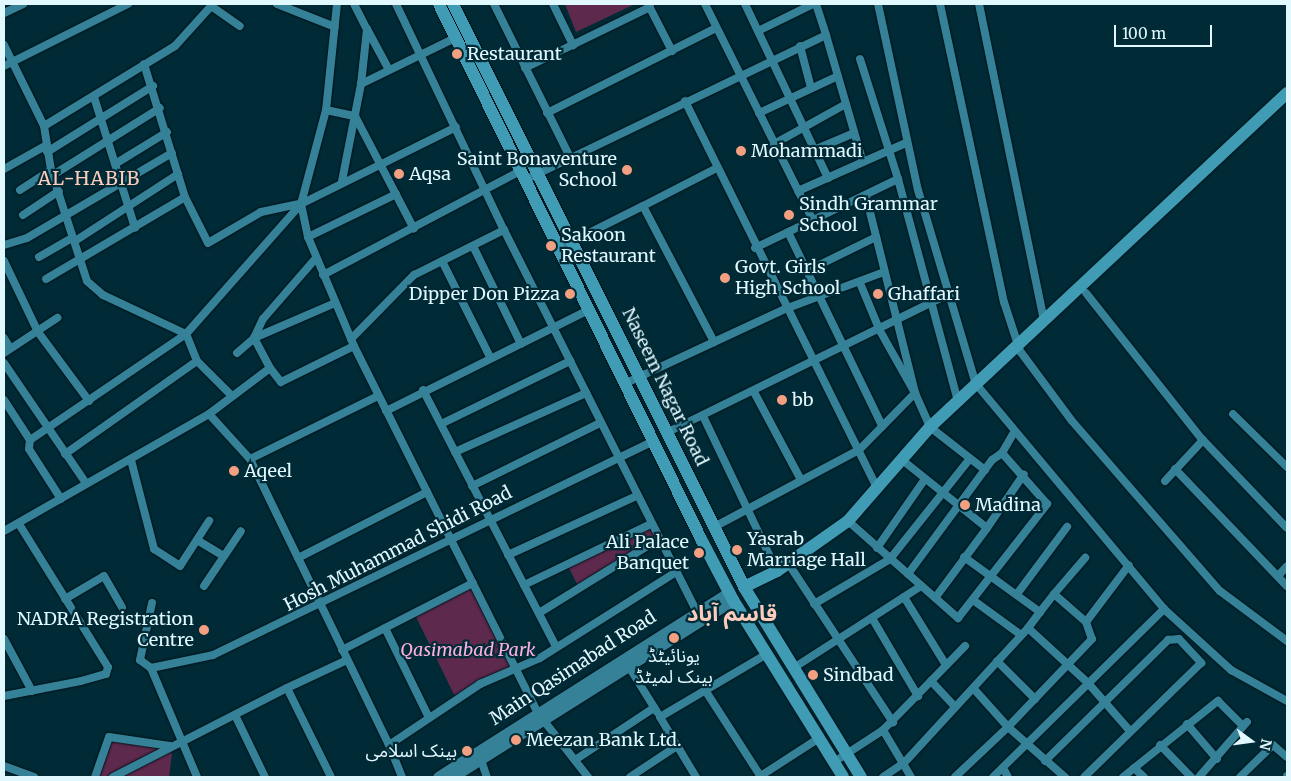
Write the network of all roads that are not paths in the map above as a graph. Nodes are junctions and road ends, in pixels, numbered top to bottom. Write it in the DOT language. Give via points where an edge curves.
graph roads {
  1 [pos="23,4"];
  2 [pos="128,4"];
  3 [pos="277,4"];
  4 [pos="336,4"];
  5 [pos="354,4"];
  6 [pos="396,4"];
  7 [pos="439,4"];
  8 [pos="453,4"];
  9 [pos="494,4"];
  10 [pos="553,4"];
  11 [pos="705,4"];
  12 [pos="746,4"];
  13 [pos="815,4"];
  14 [pos="878,4"];
  15 [pos="940,4"];
  16 [pos="979,4"];
  17 [pos="212,5"];
  18 [pos="649,6"];
  19 [pos="4,14"];
  20 [pos="240,26"];
  21 [pos="335,27"];
  22 [pos="716,28"];
  23 [pos="366,29"];
  24 [pos="758,31"];
  25 [pos="826,34"];
  26 [pos="455,38"];
  27 [pos="4,45"];
  28 [pos="573,45"];
  29 [pos="800,46"];
  30 [pos="672,50"];
  31 [pos="420,53"];
  32 [pos="769,59"];
  33 [pos="860,59"];
  34 [pos="14,62"];
  35 [pos="144,64"];
  36 [pos="4,66"];
  37 [pos="388,68"];
  38 [pos="525,68"];
  39 [pos="739,74"];
  40 [pos="838,76"];
  41 [pos="361,84"];
  42 [pos="153,86"];
  43 [pos="811,88"];
  44 [pos="1287,93"];
  45 [pos="94,97"];
  46 [pos="789,98"];
  47 [pos="685,101"];
  48 [pos="846,104"];
  49 [pos="1287,105"];
  50 [pos="160,108"];
  51 [pos="326,110"];
  52 [pos="547,113"];
  53 [pos="759,114"];
  54 [pos="355,116"];
  55 [pos="101,118"];
  56 [pos="44,126"];
  57 [pos="456,127"];
  58 [pos="802,128"];
  59 [pos="167,132"];
  60 [pos="854,133"];
  61 [pos="109,140"];
  62 [pos="906,143"];
  63 [pos="774,144"];
  64 [pos="46,149"];
  65 [pos="814,150"];
  66 [pos="888,151"];
  67 [pos="172,153"];
  68 [pos="570,157"];
  69 [pos="863,162"];
  70 [pos="115,164"];
  71 [pos="381,164"];
  72 [pos="717,168"];
  73 [pos="4,169"];
  74 [pos="52,173"];
  75 [pos="536,173"];
  76 [pos="178,174"];
  77 [pos="522,175"];
  78 [pos="828,178"];
  79 [pos="898,179"];
  80 [pos="342,181"];
  81 [pos="122,184"];
  82 [pos="486,189"];
  83 [pos="20,190"];
  84 [pos="58,191"];
  85 [pos="798,191"];
  86 [pos="396,194"];
  87 [pos="866,196"];
  88 [pos="184,197"];
  89 [pos="301,204"];
  90 [pos="643,206"];
  91 [pos="128,207"];
  92 [pos="66,215"];
  93 [pos="23,216"];
  94 [pos="813,221"];
  95 [pos="135,228"];
  96 [pos="414,229"];
  97 [pos="504,230"];
  98 [pos="788,232"];
  99 [pos="308,237"];
  100 [pos="876,237"];
  101 [pos="74,239"];
  102 [pos="574,240"];
  103 [pos="4,245"];
  104 [pos="473,246"];
  105 [pos="559,248"];
  106 [pos="756,248"];
  107 [pos="39,257"];
  108 [pos="81,258"];
  109 [pos="316,258"];
  110 [pos="4,261"];
  111 [pos="442,261"];
  112 [pos="807,271"];
  113 [pos="884,272"];
  114 [pos="323,275"];
  115 [pos="46,279"];
  116 [pos="860,282"];
  117 [pos="1086,292"];
  118 [pos="947,295"];
  119 [pos="820,297"];
  120 [pos="335,303"];
  121 [pos="929,304"];
  122 [pos="785,309"];
  123 [pos="587,311"];
  124 [pos="57,318"];
  125 [pos="1044,320"];
  126 [pos="898,323"];
  127 [pos="553,327"];
  128 [pos="38,332"];
  129 [pos="880,332"];
  130 [pos="186,334"];
  131 [pos="4,338"];
  132 [pos="254,338"];
  133 [pos="352,342"];
  134 [pos="714,342"];
  135 [pos="520,344"];
  136 [pos="844,348"];
  137 [pos="1019,348"];
  138 [pos="7,350"];
  139 [pos="237,352"];
  140 [pos="490,357"];
  141 [pos="197,360"];
  142 [pos="570,361"];
  143 [pos="4,363"];
  144 [pos="811,363"];
  145 [pos="270,368"];
  146 [pos="641,374"];
  147 [pos="624,384"];
  148 [pos="976,384"];
  149 [pos="423,390"];
  150 [pos="754,392"];
  151 [pos="586,393"];
  152 [pos="915,393"];
  153 [pos="232,396"];
  154 [pos="378,396"];
  155 [pos="4,400"];
  156 [pos="89,401"];
  157 [pos="958,402"];
  158 [pos="386,411"];
  159 [pos="209,414"];
  160 [pos="1233,414"];
  161 [pos="702,416"];
  162 [pos="600,423"];
  163 [pos="440,424"];
  164 [pos="882,426"];
  165 [pos="930,427"];
  166 [pos="48,428"];
  167 [pos="666,433"];
  168 [pos="1013,434"];
  169 [pos="30,440"];
  170 [pos="1203,440"];
  171 [pos="653,441"];
  172 [pos="859,450"];
  173 [pos="455,452"];
  174 [pos="1002,453"];
  175 [pos="65,454"];
  176 [pos="250,459"];
  177 [pos="901,459"];
  178 [pos="131,460"];
  179 [pos="617,460"];
  180 [pos="968,461"];
  181 [pos="1287,467"];
  182 [pos="1175,469"];
  183 [pos="985,470"];
  184 [pos="1024,474"];
  185 [pos="800,478"];
  186 [pos="925,480"];
  187 [pos="1164,480"];
  188 [pos="86,484"];
  189 [pos="472,486"];
  190 [pos="877,488"];
  191 [pos="427,492"];
  192 [pos="942,493"];
  193 [pos="636,496"];
  194 [pos="61,499"];
  195 [pos="959,506"];
  196 [pos="749,507"];
  197 [pos="489,518"];
  198 [pos="210,521"];
  199 [pos="848,521"];
  200 [pos="19,524"];
  201 [pos="651,524"];
  202 [pos="714,527"];
  203 [pos="1066,527"];
  204 [pos="987,528"];
  205 [pos="1287,528"];
  206 [pos="4,531"];
  207 [pos="241,531"];
  208 [pos="449,537"];
  209 [pos="659,539"];
  210 [pos="197,540"];
  211 [pos="877,548"];
  212 [pos="508,555"];
  213 [pos="224,556"];
  214 [pos="964,557"];
  215 [pos="298,558"];
  216 [pos="1085,558"];
  217 [pos="890,559"];
  218 [pos="1129,565"];
  219 [pos="1287,566"];
  220 [pos="782,567"];
  221 [pos="676,572"];
  222 [pos="908,574"];
  223 [pos="1278,576"];
  224 [pos="992,577"];
  225 [pos="473,583"];
  226 [pos="524,585"];
  227 [pos="204,586"];
  228 [pos="921,586"];
  229 [pos="1287,586"];
  230 [pos="744,587"];
  231 [pos="1017,594"];
  232 [pos="1054,594"];
  233 [pos="731,596"];
  234 [pos="904,597"];
  235 [pos="935,598"];
  236 [pos="65,599"];
  237 [pos="973,600"];
  238 [pos="152,603"];
  239 [pos="814,604"];
  240 [pos="318,606"];
  241 [pos="122,607"];
  242 [pos="696,610"];
  243 [pos="1164,610"];
  244 [pos="1040,612"];
  245 [pos="539,613"];
  246 [pos="872,618"];
  247 [pos="1086,622"];
  248 [pos="385,628"];
  249 [pos="1028,628"];
  250 [pos="1021,635"];
  251 [pos="4,639"];
  252 [pos="1287,641"];
  253 [pos="836,642"];
  254 [pos="965,646"];
  255 [pos="556,647"];
  256 [pos="342,650"];
  257 [pos="767,654"];
  258 [pos="347,660"];
  259 [pos="624,660"];
  260 [pos="997,661"];
  261 [pos="946,666"];
  262 [pos="1068,666"];
  263 [pos="514,667"];
  264 [pos="795,667"];
  265 [pos="151,668"];
  266 [pos="803,681"];
  267 [pos="931,681"];
  268 [pos="1088,682"];
  269 [pos="287,688"];
  270 [pos="973,688"];
  271 [pos="789,689"];
  272 [pos="705,690"];
  273 [pos="32,691"];
  274 [pos="4,696"];
  275 [pos="918,696"];
  276 [pos="1036,700"];
  277 [pos="1287,701"];
  278 [pos="1105,702"];
  279 [pos="954,706"];
  280 [pos="654,708"];
  281 [pos="235,715"];
  282 [pos="539,715"];
  283 [pos="660,717"];
  284 [pos="430,718"];
  285 [pos="893,722"];
  286 [pos="1187,724"];
  287 [pos="1008,727"];
  288 [pos="883,730"];
  289 [pos="1129,730"];
  290 [pos="819,738"];
  291 [pos="180,743"];
  292 [pos="389,745"];
  293 [pos="1027,745"];
  294 [pos="1160,745"];
  295 [pos="171,746"];
  296 [pos="677,746"];
  297 [pos="848,754"];
  298 [pos="1287,757"];
  299 [pos="1217,759"];
  300 [pos="481,760"];
  301 [pos="575,760"];
  302 [pos="1045,761"];
  303 [pos="834,762"];
  304 [pos="904,763"];
  305 [pos="4,766"];
  306 [pos="1003,768"];
  307 [pos="1134,768"];
  308 [pos="1060,776"];
  309 [pos="34,777"];
  310 [pos="96,777"];
  311 [pos="113,777"];
  312 [pos="197,777"];
  313 [pos="265,777"];
  314 [pos="331,777"];
  315 [pos="402,777"];
  316 [pos="438,777"];
  317 [pos="452,777"];
  318 [pos="487,777"];
  319 [pos="588,777"];
  320 [pos="630,777"];
  321 [pos="696,777"];
  322 [pos="760,777"];
  323 [pos="843,777"];
  324 [pos="861,777"];
  325 [pos="882,777"];
  326 [pos="912,777"];
  327 [pos="955,777"];
  328 [pos="993,777"];
  329 [pos="1008,777"];
  330 [pos="1084,777"];
  331 [pos="1123,777"];
  332 [pos="1144,777"];
  333 [pos="1191,777"];
  334 [pos="1199,777"];
  335 [pos="1240,777"];
  1 -- 19 [label="street"];
  2 -- 34 [label="street"];
  3 -- 21 [label="street"];
  4 -- 21 [label="street"];
  5 -- 23 [label="street"];
  6 -- 31 [label="street"];
  7 -- 26 [label="main road, Naseem Nagar Road"];
  8 -- 75 [label="main road, Naseem Nagar Road"];
  9 -- 38 [label="street"];
  10 -- 28 [label="street"];
  11 -- 22 [label="street"];
  12 -- 24 [label="street"];
  13 -- 24 [label="street"];
  13 -- 25 [label="street"];
  14 -- 62 [label="street"];
  15 -- 137 [label="street" via="1004,302"];
  16 -- 125 [label="street"];
  17 -- 20 [label="street"];
  17 -- 35 [label="street" via="175,46"];
  18 -- 28 [label="street"];
  18 -- 30 [label="street"];
  21 -- 51 [label="street"];
  22 -- 30 [label="street"];
  22 -- 39 [label="street"];
  23 -- 37 [label="street"];
  23 -- 41 [label="street"];
  24 -- 32 [label="street"];
  25 -- 29 [label="street"];
  25 -- 40 [label="street"];
  26 -- 31 [label="street"];
  26 -- 77 [label="main road, Naseem Nagar Road"];
  27 -- 34 [label="street"];
  28 -- 38 [label="street"];
  29 -- 32 [label="street"];
  29 -- 43 [label="street"];
  30 -- 52 [label="street"];
  31 -- 37 [label="street"];
  31 -- 57 [label="street"];
  32 -- 39 [label="street"];
  32 -- 46 [label="street"];
  33 -- 66 [label="street"];
  34 -- 36 [label="street"];
  34 -- 56 [label="street"];
  35 -- 42 [label="street"];
  35 -- 45 [label="street"];
  37 -- 41 [label="street"];
  38 -- 52 [label="street"];
  39 -- 47 [label="street"];
  39 -- 53 [label="street"];
  40 -- 43 [label="street"];
  40 -- 48 [label="street"];
  41 -- 54 [label="street"];
  42 -- 50 [label="street"];
  42 -- 55 [label="street"];
  43 -- 46 [label="street"];
  44 -- 125 [label="main road"];
  45 -- 55 [label="street"];
  45 -- 56 [label="street"];
  46 -- 53 [label="street"];
  46 -- 58 [label="street"];
  47 -- 68 [label="street"];
  47 -- 72 [label="street"];
  48 -- 58 [label="street"];
  48 -- 60 [label="street"];
  49 -- 117 [label="main road"];
  50 -- 59 [label="street"];
  50 -- 61 [label="street"];
  51 -- 54 [label="street"];
  51 -- 89 [label="street"];
  52 -- 68 [label="street"];
  53 -- 63 [label="street"];
  54 -- 71 [label="street"];
  54 -- 80 [label="street"];
  55 -- 61 [label="street"];
  55 -- 64 [label="street"];
  56 -- 64 [label="street"];
  57 -- 71 [label="street"];
  57 -- 82 [label="street"];
  58 -- 63 [label="street"];
  58 -- 65 [label="street"];
  59 -- 67 [label="street"];
  59 -- 70 [label="street"];
  60 -- 65 [label="street"];
  60 -- 69 [label="street"];
  61 -- 70 [label="street"];
  61 -- 74 [label="street"];
  62 -- 66 [label="street"];
  62 -- 118 [label="street"];
  63 -- 85 [label="street"];
  64 -- 73 [label="street"];
  64 -- 74 [label="street"];
  65 -- 78 [label="street"];
  66 -- 69 [label="street"];
  66 -- 79 [label="street"];
  67 -- 76 [label="street"];
  67 -- 81 [label="street"];
  68 -- 75 [label="street"];
  69 -- 78 [label="street"];
  70 -- 81 [label="street"];
  71 -- 80 [label="street"];
  71 -- 86 [label="street"];
  72 -- 90 [label="street"];
  72 -- 106 [label="street"];
  74 -- 83 [label="street"];
  74 -- 84 [label="street"];
  75 -- 77 [label="street"];
  75 -- 102 [label="main road, Naseem Nagar Road"];
  76 -- 88 [label="street"];
  76 -- 91 [label="street"];
  77 -- 82 [label="street"];
  77 -- 105 [label="main road, Naseem Nagar Road"];
  78 -- 85 [label="street"];
  79 -- 87 [label="street"];
  79 -- 121 [label="street"];
  80 -- 89 [label="street"];
  81 -- 91 [label="street"];
  81 -- 92 [label="street"];
  82 -- 96 [label="street"];
  82 -- 97 [label="street"];
  84 -- 92 [label="street"];
  84 -- 93 [label="street"];
  85 -- 94 [label="street"];
  86 -- 96 [label="street"];
  86 -- 99 [label="street"];
  87 -- 94 [label="street"];
  87 -- 100 [label="street"];
  88 -- 89 [label="street" via="208,243 261,212"];
  88 -- 95 [label="street"];
  89 -- 99 [label="street"];
  89 -- 130 [label="street"];
  90 -- 102 [label="street"];
  90 -- 134 [label="street"];
  91 -- 95 [label="street"];
  91 -- 101 [label="street"];
  92 -- 101 [label="street"];
  92 -- 103 [label="street" via="28,238"];
  94 -- 98 [label="street"];
  95 -- 108 [label="street"];
  96 -- 114 [label="street"];
  97 -- 104 [label="street"];
  97 -- 127 [label="street"];
  98 -- 106 [label="street"];
  98 -- 112 [label="street"];
  99 -- 109 [label="street"];
  100 -- 112 [label="street"];
  100 -- 113 [label="street"];
  101 -- 107 [label="street"];
  101 -- 108 [label="street"];
  102 -- 105 [label="street"];
  102 -- 146 [label="main road, Naseem Nagar Road"];
  104 -- 111 [label="street"];
  104 -- 135 [label="street"];
  105 -- 123 [label="main road, Naseem Nagar Road"];
  106 -- 122 [label="street"];
  108 -- 115 [label="street"];
  108 -- 130 [label="street" via="87,281 104,295"];
  109 -- 114 [label="street"];
  109 -- 132 [label="street" via="263,319"];
  110 -- 128 [label="street"];
  111 -- 133 [label="street" via="414,275"];
  111 -- 140 [label="street"];
  112 -- 119 [label="street"];
  113 -- 116 [label="street"];
  113 -- 126 [label="street"];
  114 -- 120 [label="street"];
  116 -- 119 [label="street"];
  116 -- 129 [label="street"];
  117 -- 137 [label="main road"];
  117 -- 170 [label="street"];
  118 -- 121 [label="street"];
  118 -- 148 [label="street"];
  119 -- 122 [label="street"];
  119 -- 136 [label="street"];
  120 -- 132 [label="street"];
  120 -- 133 [label="street"];
  121 -- 126 [label="street"];
  121 -- 157 [label="street"];
  122 -- 134 [label="street"];
  122 -- 144 [label="street"];
  123 -- 127 [label="street"];
  123 -- 147 [label="main road, Naseem Nagar Road"];
  124 -- 128 [label="street"];
  125 -- 137 [label="main road"];
  126 -- 129 [label="street"];
  126 -- 152 [label="street"];
  127 -- 135 [label="street"];
  127 -- 142 [label="street"];
  128 -- 138 [label="street"];
  128 -- 156 [label="street"];
  129 -- 136 [label="street"];
  129 -- 152 [label="street"];
  130 -- 141 [label="street"];
  130 -- 156 [label="street"];
  131 -- 138 [label="street"];
  132 -- 139 [label="street"];
  132 -- 145 [label="street"];
  133 -- 145 [label="street" via="281,382"];
  133 -- 154 [label="street"];
  134 -- 146 [label="street"];
  135 -- 140 [label="street"];
  136 -- 144 [label="street"];
  136 -- 164 [label="street"];
  137 -- 148 [label="main road"];
  137 -- 252 [label="street" via="1072,421 1220,591"];
  140 -- 149 [label="street"];
  141 -- 153 [label="street"];
  141 -- 175 [label="street"];
  142 -- 151 [label="street"];
  142 -- 163 [label="street"];
  143 -- 166 [label="street"];
  144 -- 150 [label="street"];
  144 -- 172 [label="street"];
  145 -- 153 [label="street"];
  146 -- 147 [label="street"];
  146 -- 167 [label="main road, Naseem Nagar Road"];
  147 -- 171 [label="main road, Naseem Nagar Road"];
  148 -- 157 [label="main road"];
  148 -- 168 [label="street"];
  149 -- 158 [label="street"];
  149 -- 163 [label="street"];
  150 -- 161 [label="street"];
  150 -- 185 [label="street"];
  151 -- 162 [label="street"];
  151 -- 173 [label="street"];
  152 -- 164 [label="street"];
  152 -- 165 [label="street"];
  153 -- 159 [label="street"];
  154 -- 158 [label="street"];
  154 -- 176 [label="street"];
  155 -- 169 [label="street"];
  156 -- 166 [label="street"];
  157 -- 165 [label="main road"];
  158 -- 191 [label="street"];
  159 -- 176 [label="street"];
  159 -- 178 [label="street"];
  160 -- 181 [label="street"];
  161 -- 167 [label="street"];
  161 -- 196 [label="street"];
  162 -- 179 [label="street"];
  162 -- 189 [label="street"];
  163 -- 173 [label="street"];
  164 -- 172 [label="street"];
  165 -- 177 [label="main road"];
  165 -- 180 [label="street"];
  166 -- 169 [label="street"];
  166 -- 175 [label="street"];
  167 -- 171 [label="main road"];
  167 -- 202 [label="main road, Naseem Nagar Road"];
  168 -- 174 [label="street"];
  168 -- 218 [label="street"];
  169 -- 194 [label="street" via="29,449"];
  170 -- 182 [label="street"];
  170 -- 205 [label="street"];
  171 -- 179 [label="street, Hosh Muhammad Shidi Road"];
  171 -- 233 [label="main road, Naseem Nagar Road"];
  172 -- 185 [label="street"];
  172 -- 190 [label="street"];
  173 -- 189 [label="street"];
  174 -- 183 [label="street"];
  174 -- 184 [label="street"];
  175 -- 188 [label="street"];
  176 -- 215 [label="street"];
  177 -- 186 [label="street"];
  177 -- 190 [label="main road"];
  178 -- 188 [label="street"];
  178 -- 210 [label="street" via="154,548 180,566"];
  179 -- 193 [label="street"];
  179 -- 197 [label="street, Hosh Muhammad Shidi Road"];
  180 -- 183 [label="street"];
  180 -- 192 [label="street"];
  182 -- 187 [label="street"];
  182 -- 223 [label="street"];
  183 -- 195 [label="street"];
  184 -- 204 [label="street"];
  184 -- 224 [label="street" via="1047,504"];
  185 -- 196 [label="street"];
  186 -- 192 [label="street"];
  186 -- 211 [label="street"];
  188 -- 194 [label="street"];
  189 -- 197 [label="street"];
  190 -- 199 [label="main road"];
  191 -- 208 [label="street"];
  191 -- 215 [label="street"];
  192 -- 195 [label="street"];
  192 -- 217 [label="street"];
  193 -- 201 [label="street"];
  193 -- 212 [label="street"];
  194 -- 200 [label="street"];
  195 -- 204 [label="street"];
  195 -- 222 [label="street"];
  196 -- 202 [label="street"];
  196 -- 220 [label="street"];
  197 -- 208 [label="street, Hosh Muhammad Shidi Road"];
  197 -- 212 [label="street"];
  198 -- 210 [label="street"];
  199 -- 211 [label="street"];
  199 -- 220 [label="main road"];
  200 -- 206 [label="street"];
  200 -- 236 [label="street"];
  201 -- 209 [label="street"];
  201 -- 226 [label="street"];
  202 -- 230 [label="main road, Naseem Nagar Road"];
  203 -- 231 [label="street"];
  204 -- 214 [label="street"];
  207 -- 213 [label="street"];
  208 -- 225 [label="street"];
  208 -- 240 [label="street, Hosh Muhammad Shidi Road"];
  209 -- 221 [label="street"];
  209 -- 245 [label="street"];
  210 -- 213 [label="street"];
  211 -- 217 [label="street"];
  212 -- 226 [label="street"];
  213 -- 227 [label="street"];
  214 -- 224 [label="street"];
  214 -- 235 [label="street"];
  215 -- 240 [label="street"];
  216 -- 232 [label="street"];
  217 -- 222 [label="street"];
  217 -- 239 [label="street"];
  218 -- 243 [label="street"];
  218 -- 247 [label="street"];
  219 -- 223 [label="street"];
  220 -- 230 [label="main road"];
  220 -- 239 [label="street"];
  221 -- 242 [label="street"];
  221 -- 255 [label="street"];
  222 -- 228 [label="street"];
  223 -- 229 [label="street"];
  224 -- 231 [label="street"];
  224 -- 237 [label="street"];
  225 -- 248 [label="street"];
  225 -- 263 [label="street"];
  226 -- 245 [label="street"];
  228 -- 234 [label="street"];
  228 -- 235 [label="street"];
  230 -- 264 [label="main road, Naseem Nagar Road"];
  231 -- 244 [label="street"];
  232 -- 244 [label="street"];
  232 -- 247 [label="street"];
  233 -- 242 [label="main road, Main Qasimabad Road"];
  233 -- 257 [label="main road, Naseem Nagar Road"];
  233 -- 259 [label="main road, Main Qasimabad Road"];
  234 -- 246 [label="street"];
  234 -- 261 [label="street"];
  235 -- 237 [label="street" via="958,618"];
  236 -- 241 [label="street" via="104,576"];
  236 -- 273 [label="street" via="107,671"];
  237 -- 250 [label="street"];
  238 -- 265 [label="street" via="140,660"];
  239 -- 253 [label="street"];
  240 -- 256 [label="street"];
  240 -- 265 [label="street, Hosh Muhammad Shidi Road" via="213,655"];
  242 -- 259 [label="main road, Main Qasimabad Road"];
  243 -- 268 [label="street"];
  243 -- 277 [label="street" via="1231,670"];
  244 -- 249 [label="street"];
  245 -- 255 [label="street"];
  246 -- 253 [label="street"];
  246 -- 275 [label="street"];
  247 -- 262 [label="street" via="1092,639"];
  248 -- 256 [label="street"];
  248 -- 284 [label="street"];
  249 -- 250 [label="street"];
  249 -- 262 [label="street"];
  250 -- 260 [label="street"];
  251 -- 273 [label="street"];
  253 -- 264 [label="street"];
  253 -- 285 [label="street"];
  254 -- 261 [label="street"];
  255 -- 263 [label="street" via="525,666"];
  256 -- 258 [label="street"];
  257 -- 271 [label="main road, Naseem Nagar Road"];
  257 -- 272 [label="street"];
  258 -- 269 [label="street"];
  258 -- 292 [label="street"];
  259 -- 280 [label="street"];
  259 -- 282 [label="main road, Main Qasimabad Road"];
  260 -- 270 [label="street"];
  260 -- 276 [label="street"];
  261 -- 267 [label="street"];
  262 -- 268 [label="street"];
  262 -- 276 [label="street"];
  263 -- 282 [label="street"];
  263 -- 284 [label="street"];
  264 -- 266 [label="main road, Naseem Nagar Road"];
  265 -- 291 [label="street"];
  266 -- 271 [label="main road"];
  266 -- 297 [label="main road, Naseem Nagar Road"];
  267 -- 275 [label="street"];
  267 -- 279 [label="street"];
  268 -- 278 [label="street"];
  268 -- 293 [label="street"];
  269 -- 281 [label="street"];
  269 -- 314 [label="street"];
  270 -- 279 [label="street"];
  270 -- 287 [label="street"];
  271 -- 290 [label="main road, Naseem Nagar Road"];
  272 -- 283 [label="street"];
  272 -- 322 [label="street"];
  273 -- 274 [label="street"];
  275 -- 285 [label="street"];
  276 -- 287 [label="street"];
  278 -- 289 [label="street"];
  278 -- 289 [label="street" via="1174,638 1201,663"];
  278 -- 302 [label="street"];
  279 -- 304 [label="street"];
  280 -- 283 [label="street"];
  280 -- 301 [label="street"];
  281 -- 291 [label="street"];
  281 -- 313 [label="street"];
  282 -- 300 [label="main road, Main Qasimabad Road"];
  282 -- 301 [label="street"];
  282 -- 316 [label="main road, Main Qasimabad Road"];
  283 -- 296 [label="street"];
  284 -- 292 [label="street"];
  285 -- 288 [label="street"];
  286 -- 294 [label="street"];
  286 -- 299 [label="street"];
  286 -- 299 [label="street" via="1218,701 1245,724"];
  287 -- 293 [label="street"];
  287 -- 327 [label="street"];
  288 -- 297 [label="street"];
  288 -- 304 [label="street"];
  289 -- 330 [label="street"];
  290 -- 303 [label="main road, Naseem Nagar Road"];
  290 -- 322 [label="street"];
  291 -- 295 [label="street"];
  291 -- 312 [label="street"];
  292 -- 315 [label="street"];
  293 -- 302 [label="street"];
  293 -- 306 [label="street"];
  294 -- 307 [label="street"];
  294 -- 333 [label="street"];
  295 -- 310 [label="street" via="109,737"];
  295 -- 311 [label="street"];
  296 -- 320 [label="street"];
  296 -- 321 [label="street"];
  297 -- 303 [label="street"];
  297 -- 324 [label="main road, Naseem Nagar Road"];
  298 -- 335 [label="street" via="1273,745"];
  299 -- 334 [label="street"];
  300 -- 317 [label="main road, Main Qasimabad Road"];
  300 -- 318 [label="street"];
  301 -- 319 [label="street"];
  302 -- 308 [label="street"];
  303 -- 323 [label="main road, Naseem Nagar Road"];
  304 -- 325 [label="street"];
  304 -- 326 [label="street"];
  305 -- 309 [label="street"];
  306 -- 328 [label="street"];
  306 -- 329 [label="street"];
  307 -- 331 [label="street"];
  307 -- 332 [label="street"];
}
